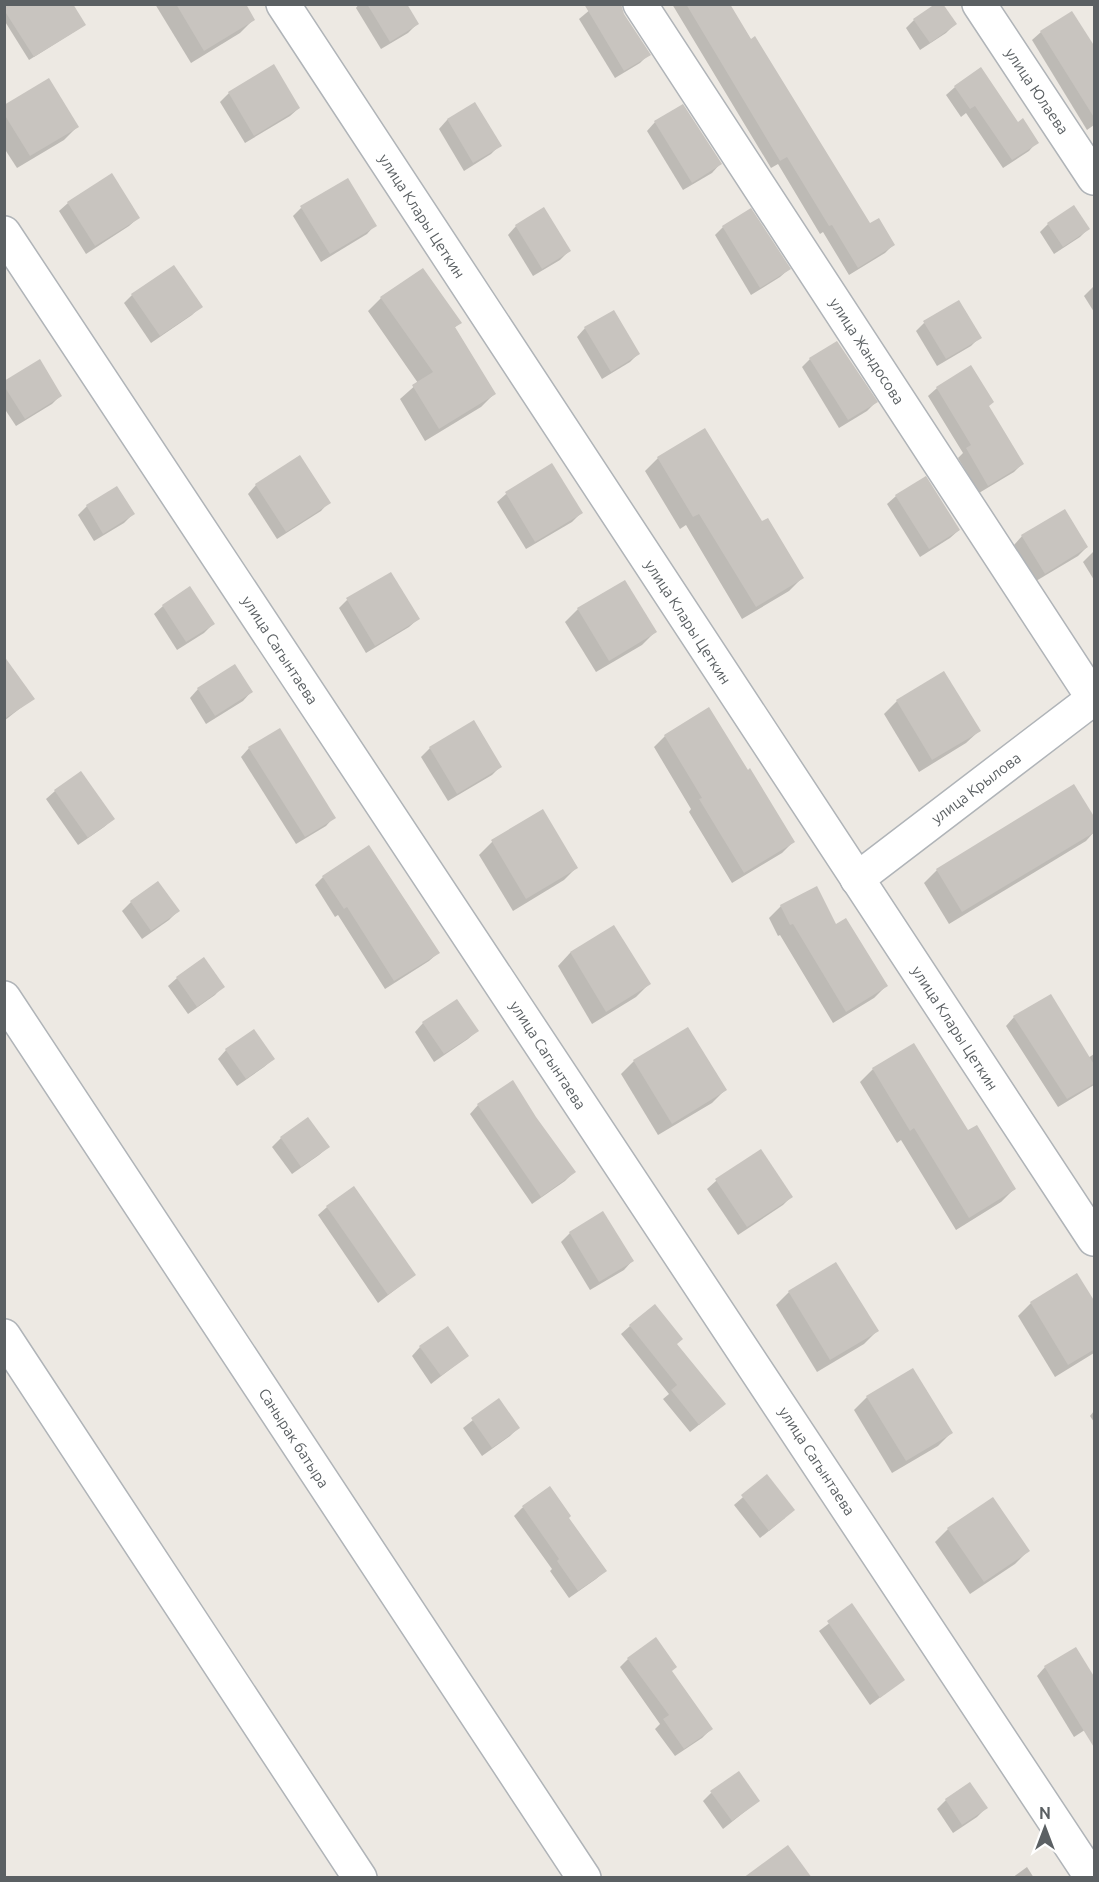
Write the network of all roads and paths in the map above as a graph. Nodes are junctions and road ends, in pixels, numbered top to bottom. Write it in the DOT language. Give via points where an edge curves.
graph roads {
  1 [pos="283,4"];
  2 [pos="640,4"];
  3 [pos="979,4"];
  4 [pos="1095,178"];
  5 [pos="4,233"];
  6 [pos="1094,698"];
  7 [pos="857,879"];
  8 [pos="8,1012"];
  9 [pos="1095,1239"];
  10 [pos="4,1336"];
  11 [pos="360,1878"];
  12 [pos="584,1878"];
  13 [pos="1092,1878"];
  1 -- 7 [label="street, улица Клары Цеткин"];
  2 -- 6 [label="street, улица Жандосова"];
  3 -- 4 [label="street, улица Юлаева"];
  5 -- 13 [label="street, улица Сагынтаева"];
  6 -- 7 [label="street, улица Крылова"];
  7 -- 9 [label="street, улица Клары Цеткин"];
  8 -- 12 [label="street, Санырак батыра"];
  10 -- 11 [label="street"];
}
